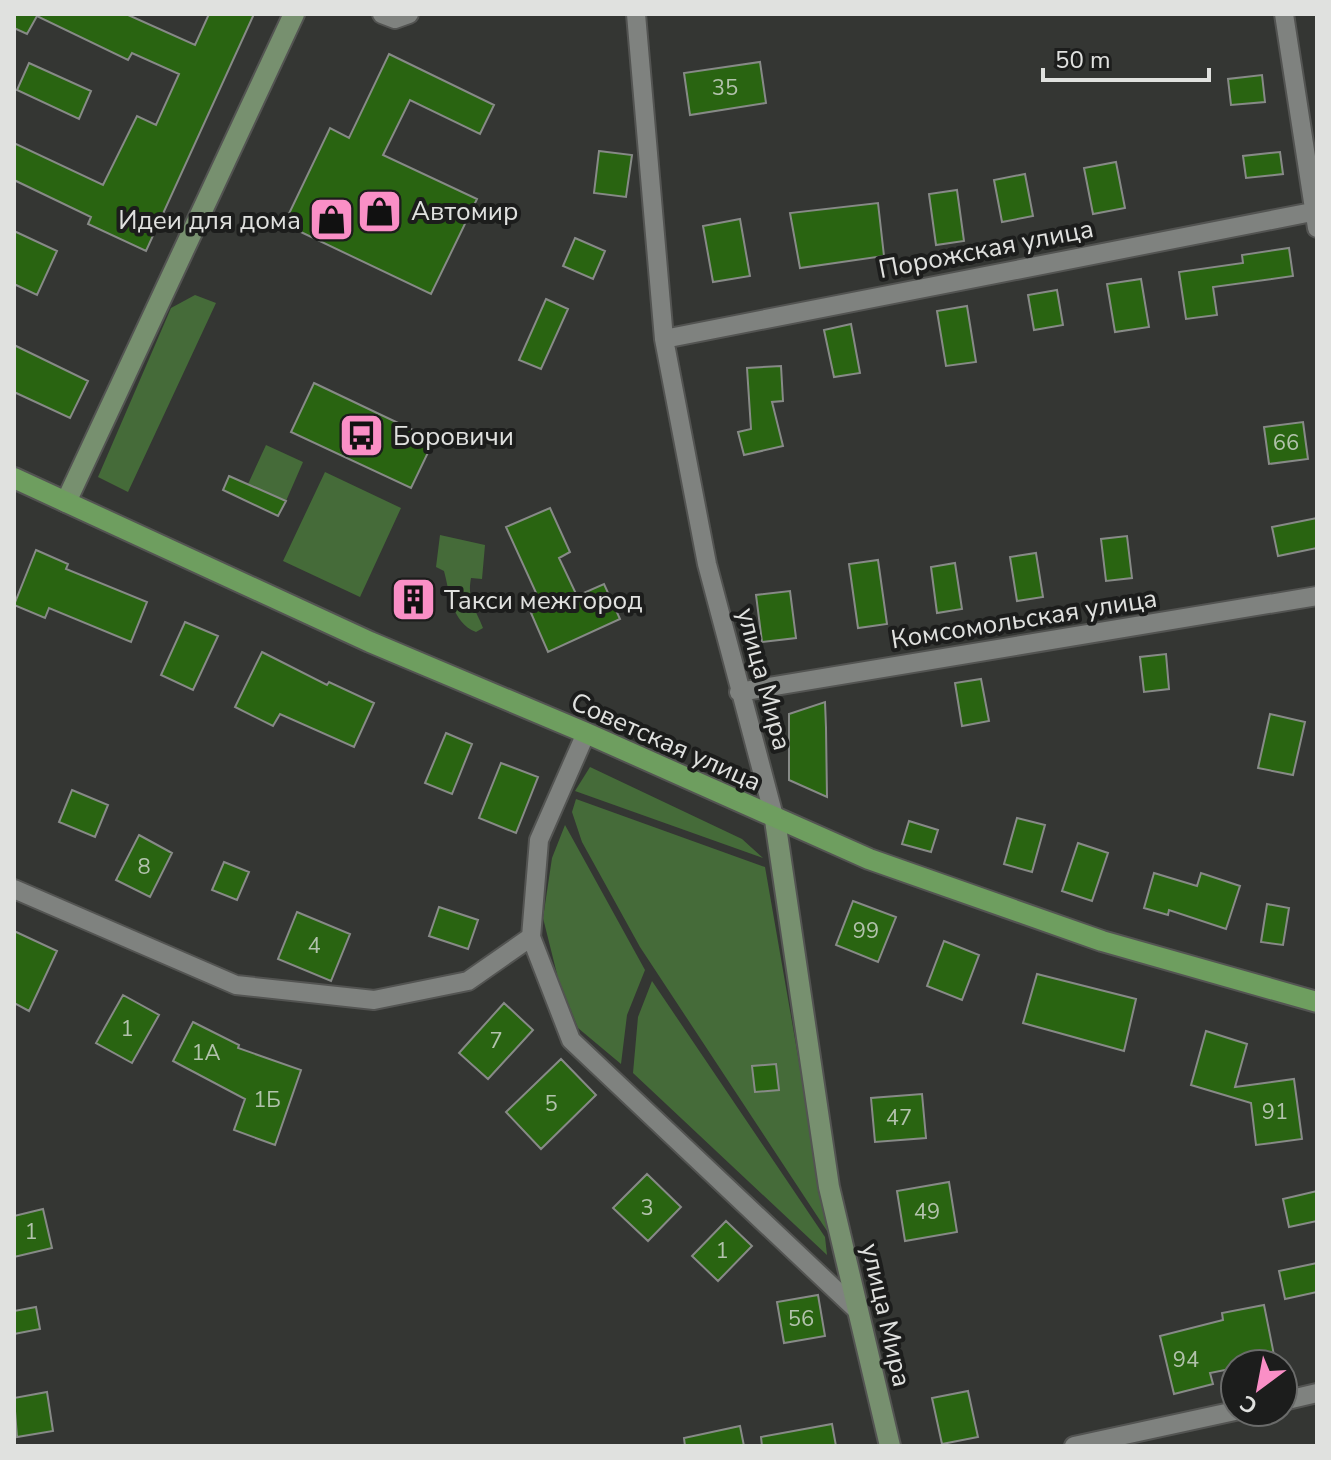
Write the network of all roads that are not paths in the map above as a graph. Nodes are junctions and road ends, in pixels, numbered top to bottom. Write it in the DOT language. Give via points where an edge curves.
graph roads {
  1 [pos="294,14"];
  2 [pos="382,14"];
  3 [pos="409,14"];
  4 [pos="636,14"];
  5 [pos="1284,14"];
  6 [pos="1316,217"];
  7 [pos="664,339"];
  8 [pos="14,478"];
  9 [pos="66,502"];
  10 [pos="1317,596"];
  11 [pos="739,692"];
  12 [pos="586,733"];
  13 [pos="775,820"];
  14 [pos="14,889"];
  15 [pos="531,937"];
  16 [pos="1317,1002"];
  17 [pos="859,1312"];
  18 [pos="1219,1414"];
  19 [pos="890,1446"];
  20 [pos="1074,1446"];
  1 -- 9 [label="main road"];
  2 -- 3 [label="street" via="395,19"];
  4 -- 7 [label="street, улица Мира"];
  5 -- 6 [label="street"];
  6 -- 7 [label="street, Порожская улица"];
  7 -- 11 [label="street, улица Мира" via="707,564"];
  8 -- 9 [label="main road, Советская улица"];
  9 -- 12 [label="main road, Советская улица" via="370,642"];
  10 -- 11 [label="street, Комсомольская улица"];
  11 -- 13 [label="street, улица Мира"];
  12 -- 13 [label="main road, Советская улица"];
  12 -- 15 [label="street" via="539,840"];
  13 -- 16 [label="main road, Советская улица" via="1102,941"];
  13 -- 17 [label="main road, улица Мира" via="829,1187"];
  14 -- 15 [label="street" via="236,985 374,1000 468,981"];
  15 -- 17 [label="street" via="571,1040"];
  17 -- 19 [label="main road, улица Мира"];
  18 -- 20 [label="street"];
}
